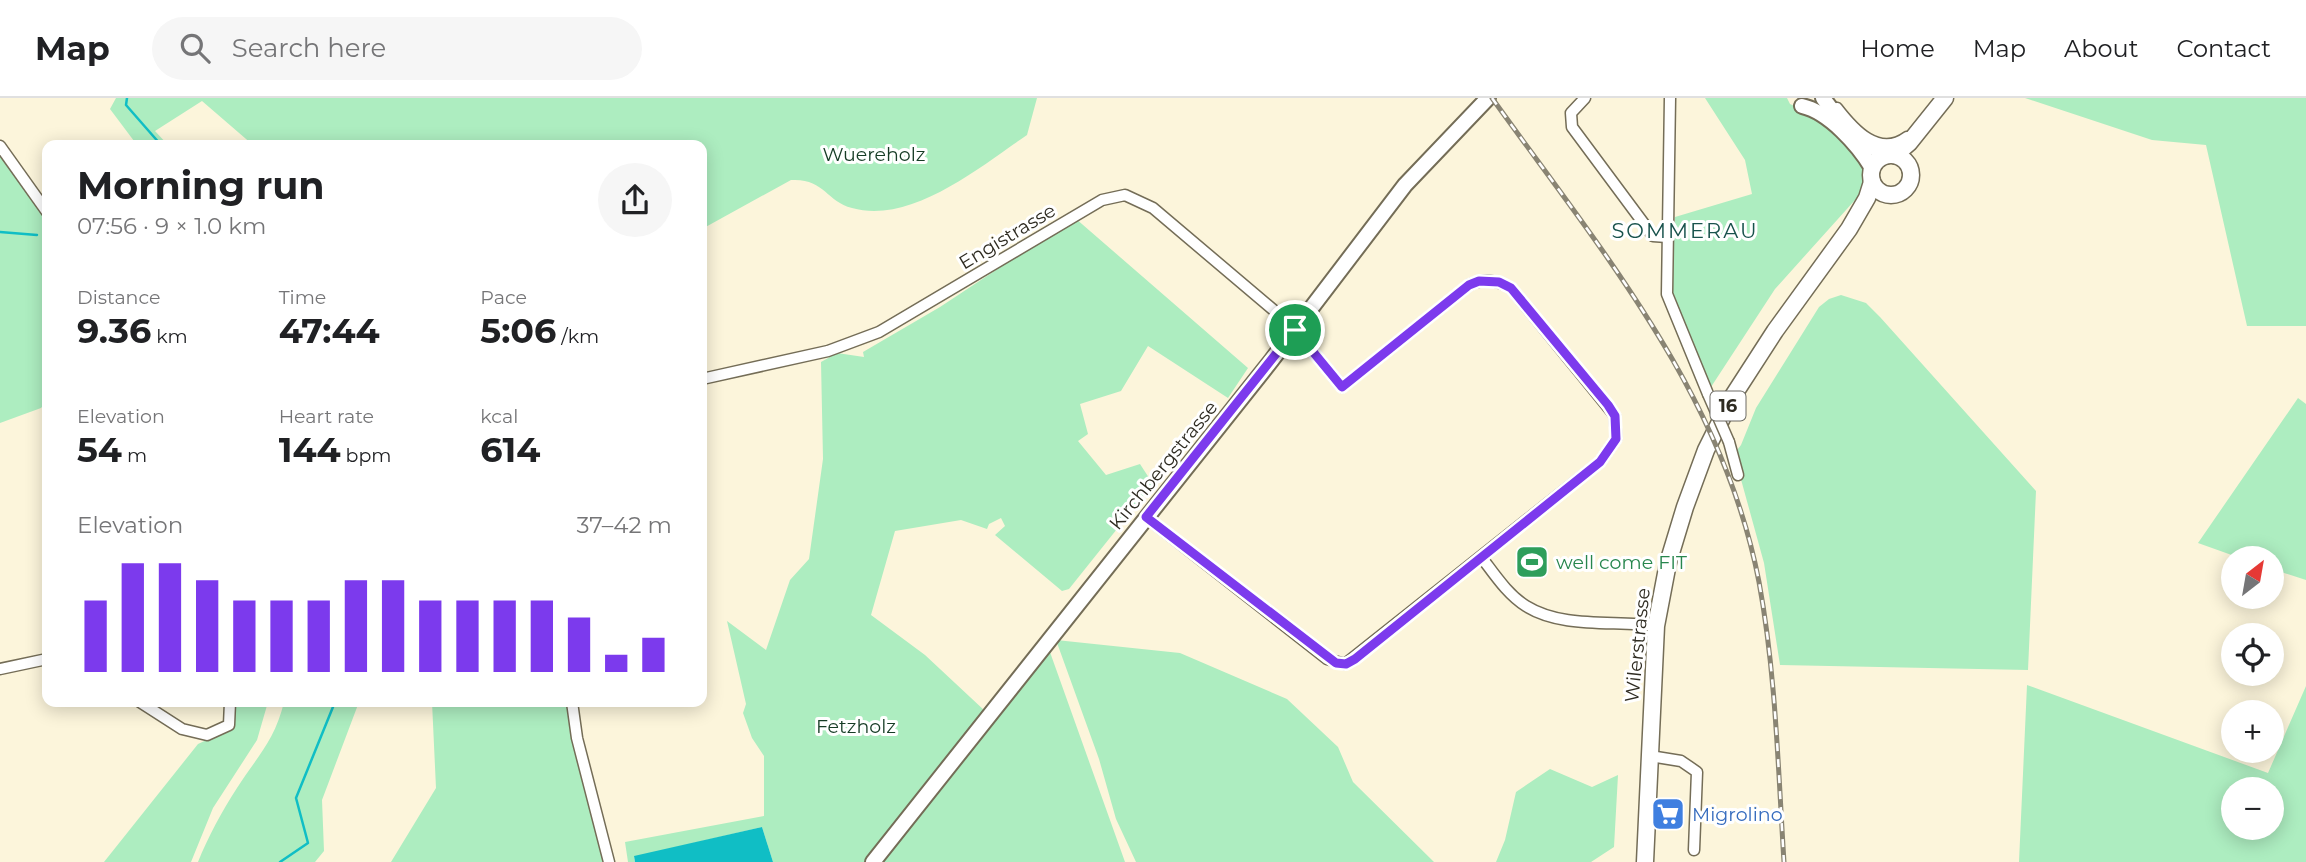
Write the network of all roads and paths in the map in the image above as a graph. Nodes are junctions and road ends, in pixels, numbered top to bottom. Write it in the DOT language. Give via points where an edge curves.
graph roads {
  1 [pos="1585,98"];
  2 [pos="1670,98"];
  3 [pos="1821,98"];
  4 [pos="1831,98"];
  5 [pos="1945,98"];
  6 [pos="1487,99"];
  7 [pos="1796,102"];
  8 [pos="1926,123"];
  9 [pos="0,146"];
  10 [pos="1890,155"];
  11 [pos="1909,166"];
  12 [pos="1872,175"];
  13 [pos="1895,194"];
  14 [pos="42,205"];
  15 [pos="1849,229"];
  16 [pos="1667,237"];
  17 [pos="1295,330"];
  18 [pos="707,378"];
  19 [pos="1738,475"];
  20 [pos="1146,517"];
  21 [pos="1482,558"];
  22 [pos="1656,626"];
  23 [pos="42,660"];
  24 [pos="0,669"];
  25 [pos="148,707"];
  26 [pos="230,707"];
  27 [pos="573,707"];
  28 [pos="1650,756"];
  29 [pos="1693,850"];
  30 [pos="1645,860"];
  31 [pos="609,862"];
  32 [pos="873,862"];
  1 -- 16 [label="street" via="1571,113 1572,127 1653,236"];
  2 -- 16 [label="street"];
  3 -- 7 [label="main road"];
  3 -- 10 [label="main road" via="1861,140"];
  4 -- 8 [label="street" via="1862,135 1878,145 1901,142"];
  5 -- 8 [label="main road"];
  6 -- 17 [label="main road, Kirchbergstrasse" via="1405,185"];
  7 -- 12 [label="main road" via="1824,116 1858,148"];
  8 -- 10 [label="main road"];
  8 -- 11 [label="main road"];
  9 -- 14 [label="street"];
  10 -- 11 [label="main road"];
  10 -- 12 [label="main road"];
  11 -- 13 [label="main road" via="1909,184"];
  12 -- 13 [label="main road" via="1881,192"];
  12 -- 15 [label="main road, Wilerstrasse / 16" via="1867,198"];
  13 -- 15 [label="main road, Wilerstrasse / 16"];
  15 -- 22 [label="main road, Wilerstrasse / 16" via="1774,331 1719,422 1680,522"];
  16 -- 19 [label="street, bridge" via="1667,293 1729,442"];
  17 -- 18 [label="street, Engistrasse" via="1153,208 1138,198 1118,196 1102,200 879,332 828,351"];
  17 -- 20 [label="main road, Kirchbergstrasse"];
  17 -- 21 [label="street, Engistrasse" via="1342,387 1469,285 1499,282 1511,288 1608,405 1616,429 1610,452"];
  20 -- 21 [label="street" via="1336,663 1355,659"];
  20 -- 32 [label="main road, Kirchbergstrasse"];
  21 -- 22 [label="street" via="1513,596 1541,613"];
  22 -- 28 [label="main road, Wilerstrasse / 16"];
  23 -- 24 [label="street"];
  25 -- 26 [label="street" via="182,729 207,736 229,725"];
  27 -- 31 [label="street"];
  28 -- 29 [label="street" via="1681,761 1697,772"];
  28 -- 30 [label="main road, Wilerstrasse / 16"];
}
